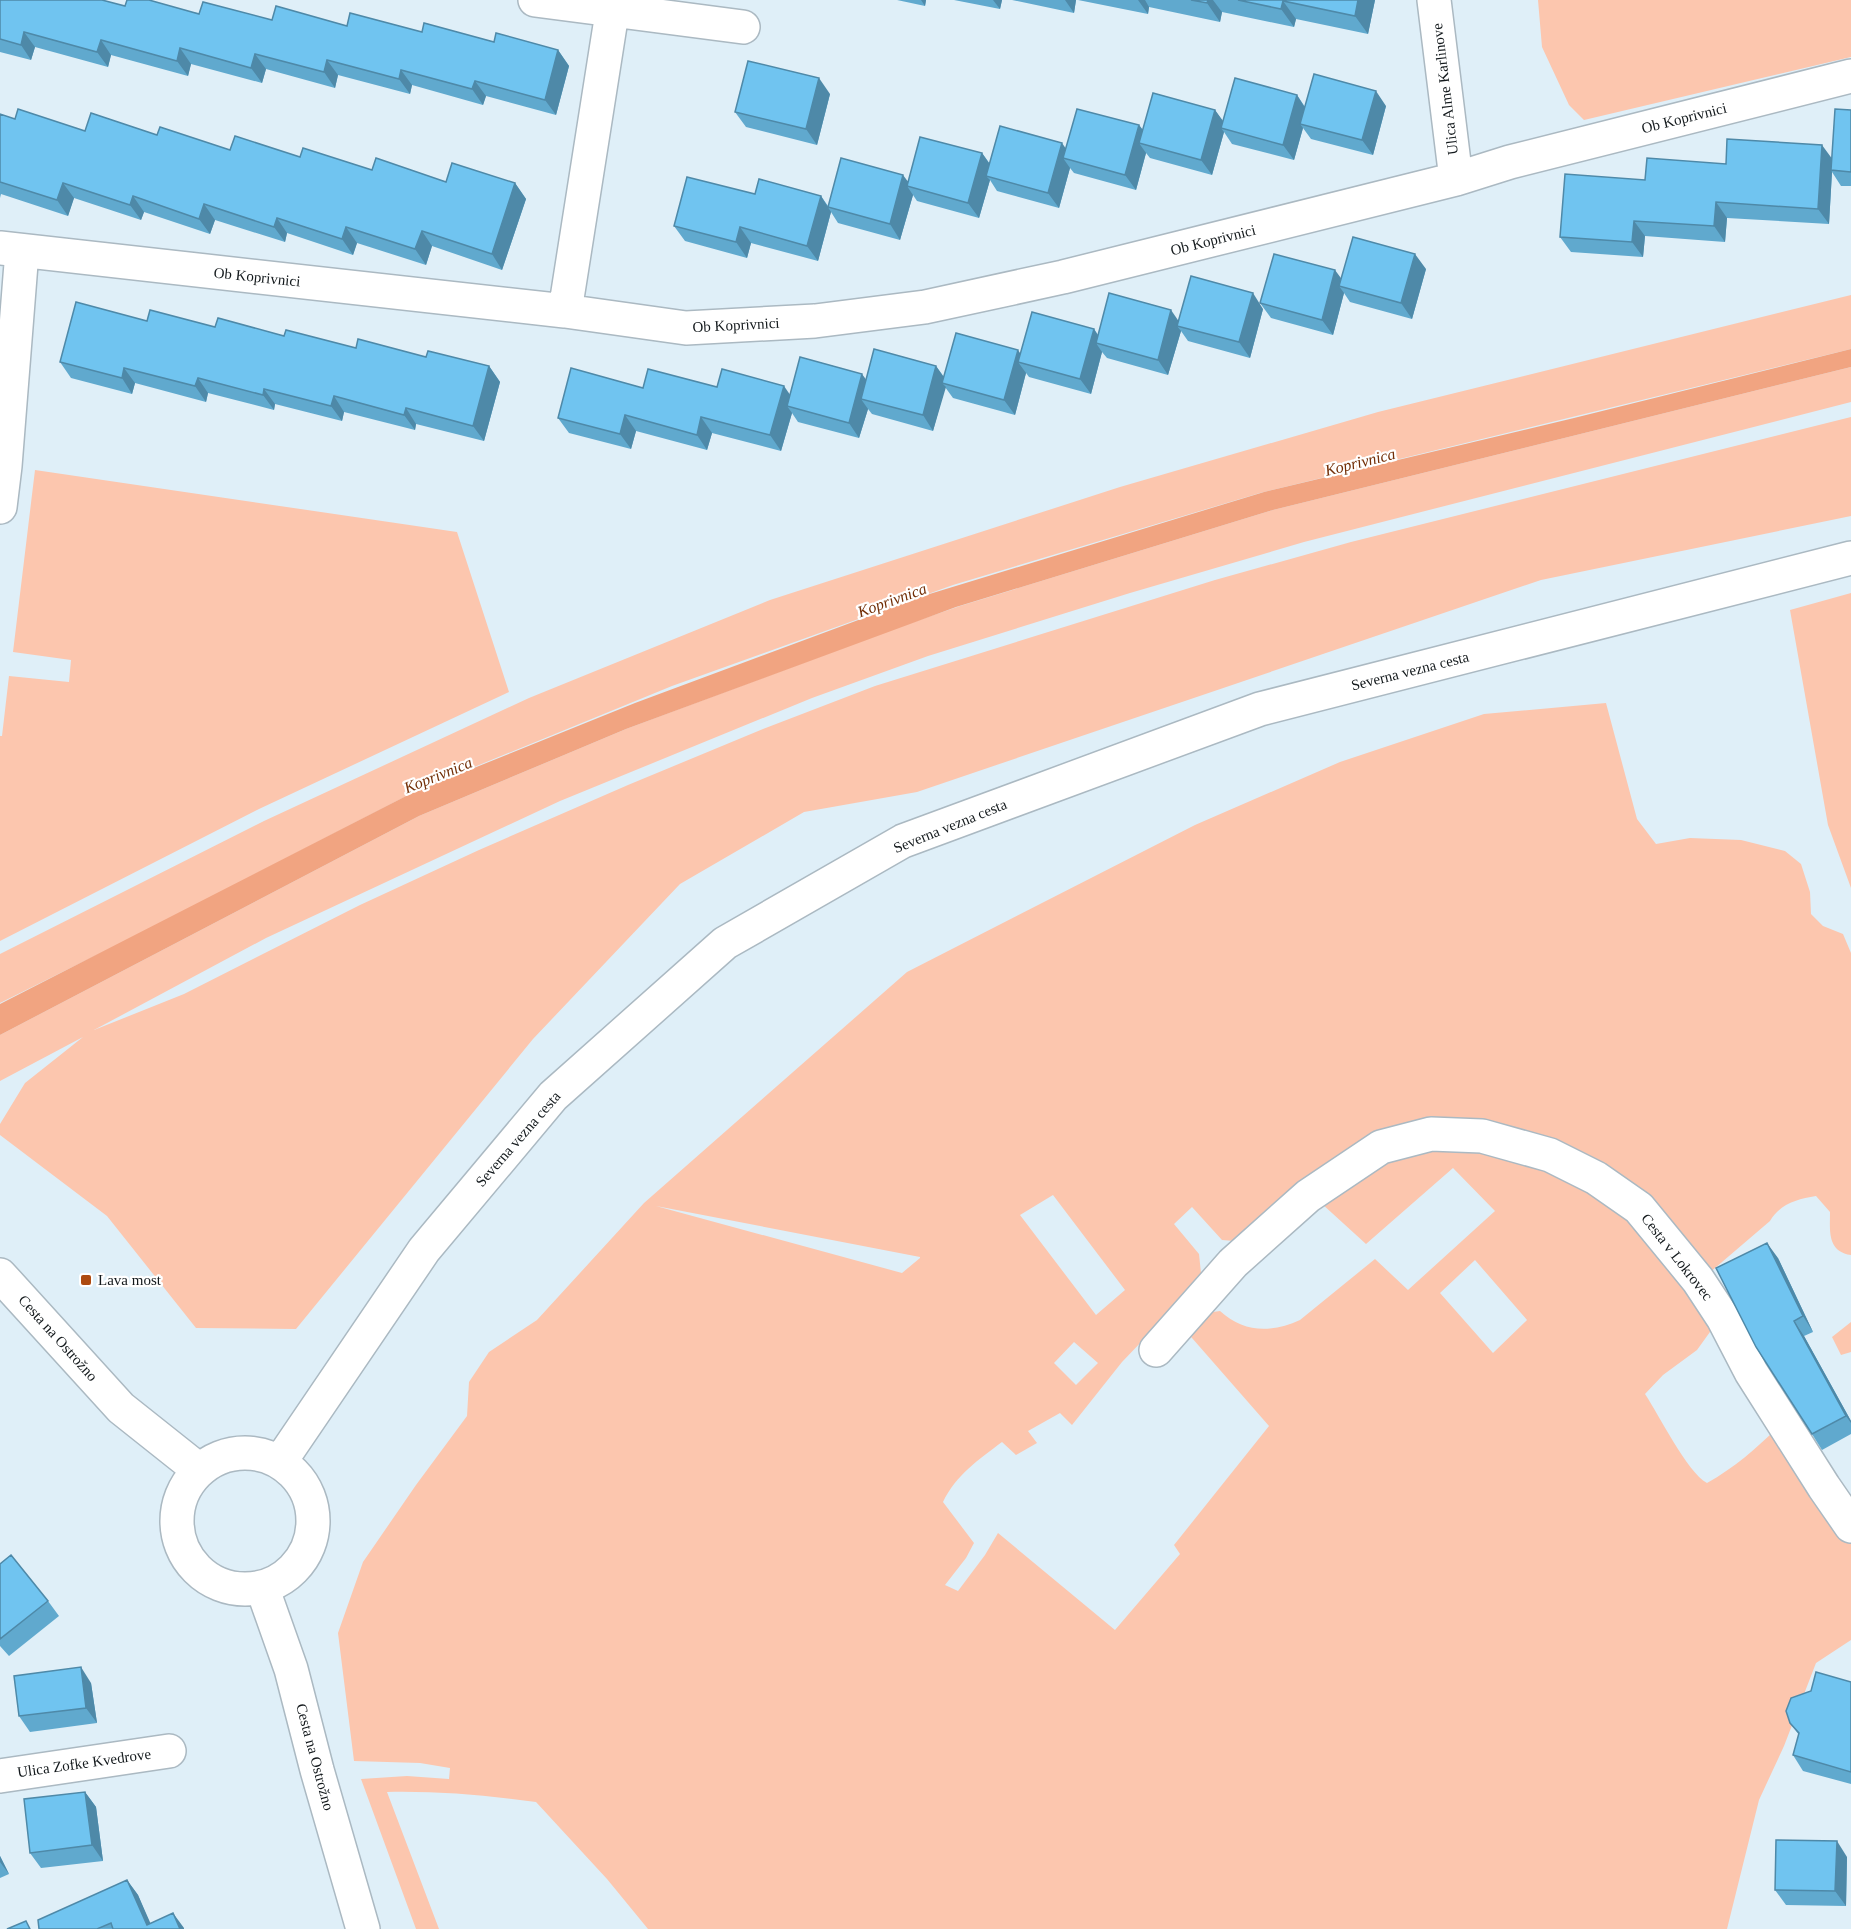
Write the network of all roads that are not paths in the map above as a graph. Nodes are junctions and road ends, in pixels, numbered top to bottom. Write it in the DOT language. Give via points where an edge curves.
graph roads {
  1 [pos="535,0"];
  2 [pos="1434,0"];
  3 [pos="613,5"];
  4 [pos="743,27"];
  5 [pos="1851,76"];
  6 [pos="1456,179"];
  7 [pos="11,250"];
  8 [pos="565,311"];
  9 [pos="3,465"];
  10 [pos="0,507"];
  11 [pos="1851,558"];
  12 [pos="0,1275"];
  13 [pos="1156,1350"];
  14 [pos="280,1462"];
  15 [pos="199,1470"];
  16 [pos="1851,1526"];
  17 [pos="262,1587"];
  18 [pos="169,1751"];
  19 [pos="0,1776"];
  20 [pos="363,1929"];
  1 -- 3 [label="street"];
  2 -- 6 [label="street, Ulica Alme Karlinove"];
  3 -- 4 [label="street"];
  3 -- 8 [label="street"];
  5 -- 6 [label="street, Ob Koprivnici"];
  6 -- 8 [label="street, Ob Koprivnici" via="925,308 815,321 686,328"];
  7 -- 8 [label="street, Ob Koprivnici"];
  7 -- 9 [label="street, Ob Koprivnici"];
  9 -- 10 [label="street, Ob Koprivnici"];
  11 -- 14 [label="street, Severna vezna cesta" via="1260,709 903,842 725,943 553,1096 424,1250"];
  12 -- 15 [label="street, Cesta na Ostrožno" via="122,1408"];
  13 -- 16 [label="street, Cesta v Lokrovec" via="1233,1263 1308,1196 1381,1147 1431,1134 1482,1136 1550,1155 1596,1178 1639,1208 1698,1280 1751,1372"];
  14 -- 15 [label="street" via="260,1454 238,1452 217,1458"];
  14 -- 17 [label="street" via="297,1476 309,1495 313,1518 310,1541 300,1562 283,1578"];
  15 -- 17 [label="street" via="185,1487 177,1508 183,1551 197,1570 216,1583 238,1589"];
  17 -- 20 [label="street, Cesta na Ostrožno" via="291,1669"];
  18 -- 19 [label="street, Ulica Zofke Kvedrove"];
}
